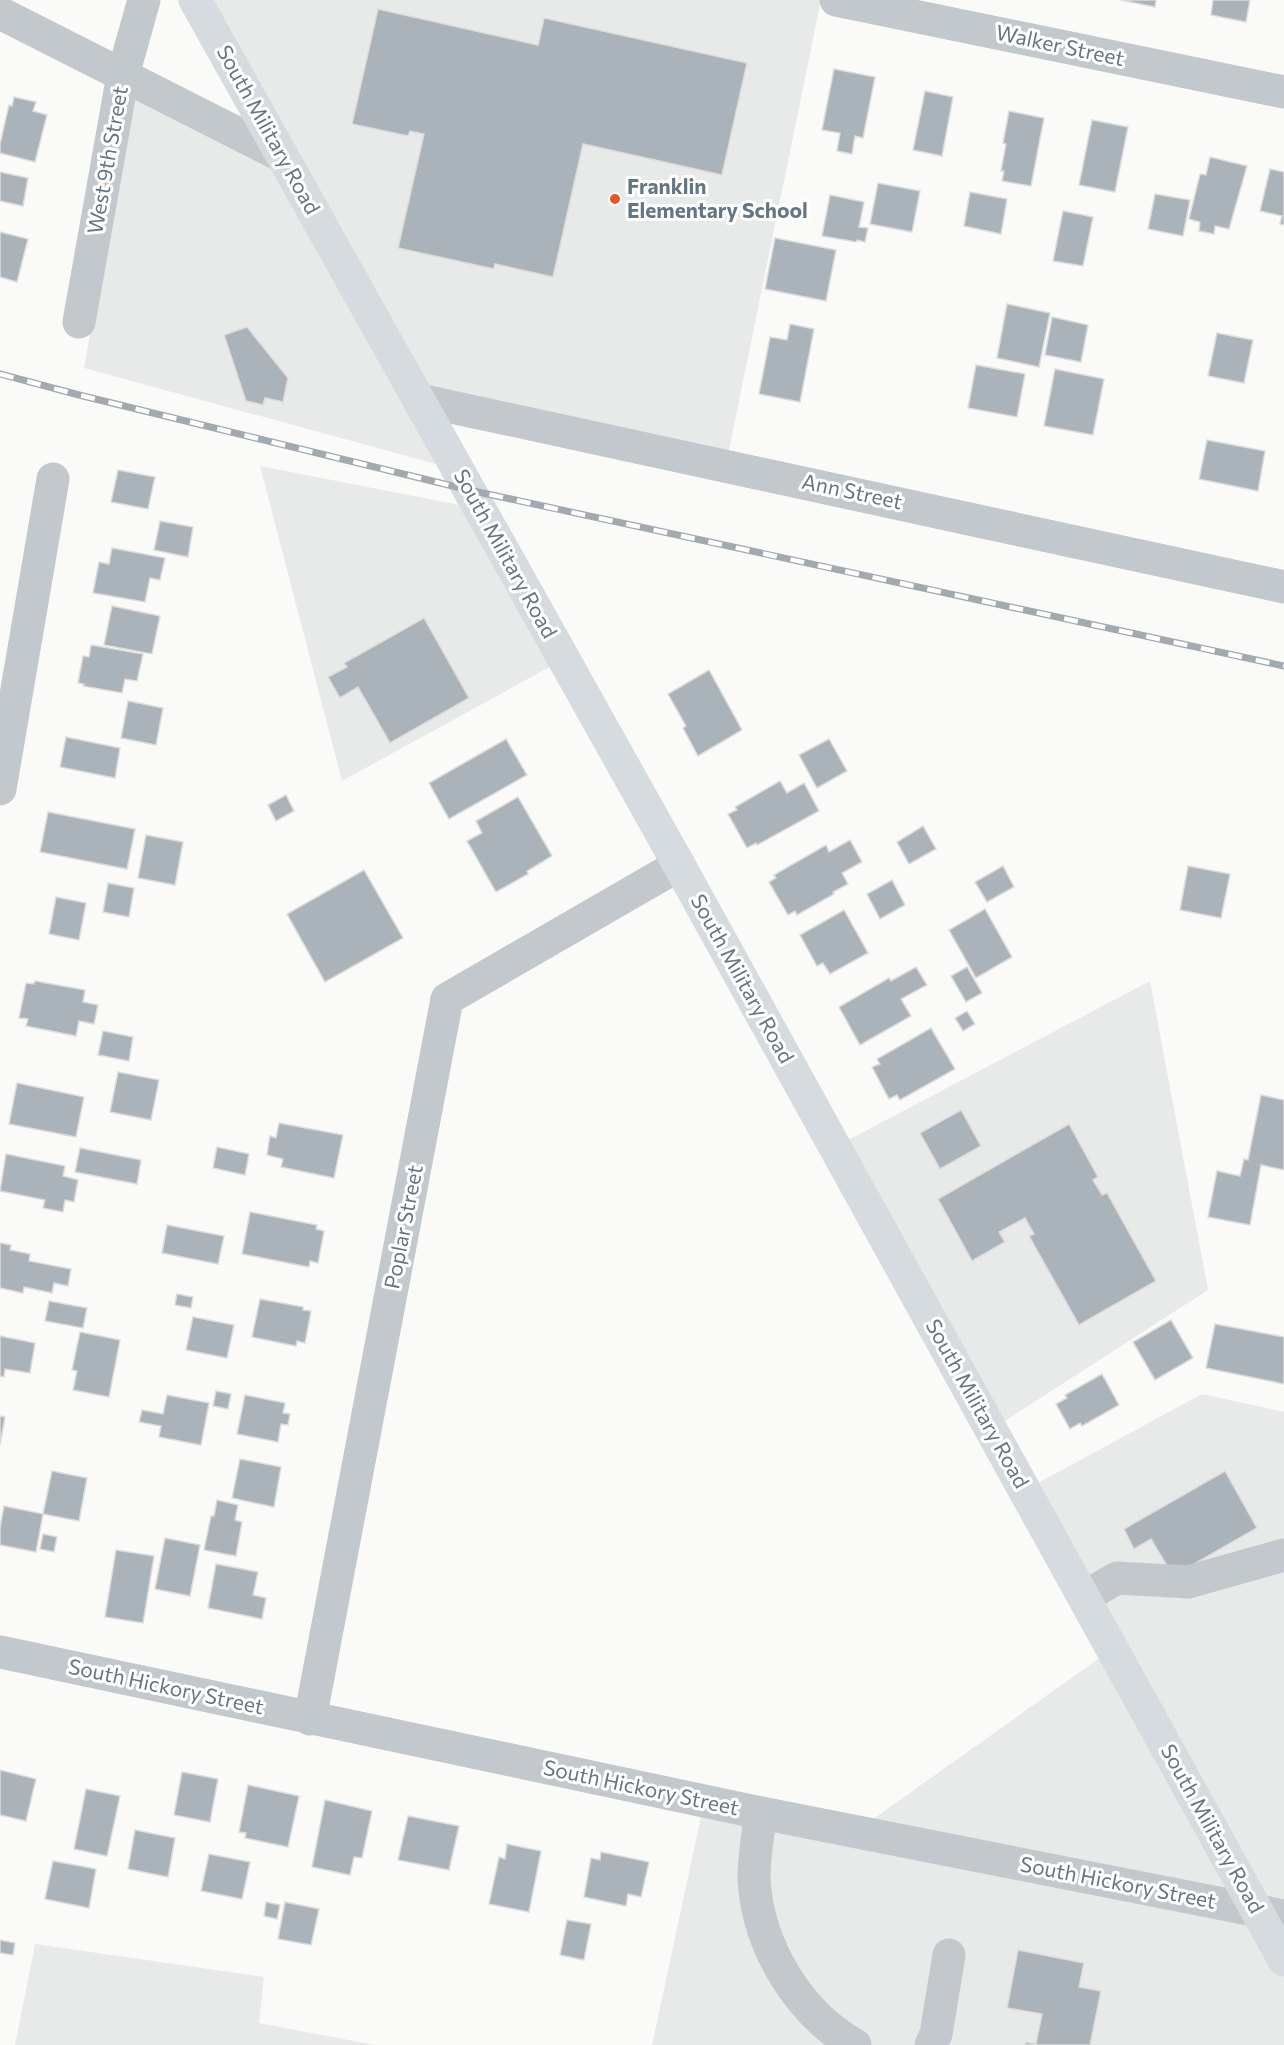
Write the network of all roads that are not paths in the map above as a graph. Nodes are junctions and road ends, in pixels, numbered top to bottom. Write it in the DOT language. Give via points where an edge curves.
graph roads {
  1 [pos="144,0"];
  2 [pos="195,0"];
  3 [pos="836,0"];
  4 [pos="0,14"];
  5 [pos="123,75"];
  6 [pos="1284,92"];
  7 [pos="282,156"];
  8 [pos="80,322"];
  9 [pos="419,400"];
  10 [pos="53,479"];
  11 [pos="1284,587"];
  12 [pos="0,789"];
  13 [pos="679,865"];
  14 [pos="1284,1555"];
  15 [pos="1084,1597"];
  16 [pos="0,1652"];
  17 [pos="310,1719"];
  18 [pos="761,1813"];
  19 [pos="1270,1913"];
  20 [pos="949,1955"];
  21 [pos="1284,1960"];
  22 [pos="855,2045"];
  23 [pos="931,2045"];
  1 -- 5 [label="street, West 9th Street"];
  2 -- 7 [label="main road, South Military Road"];
  3 -- 6 [label="street, Walker Street"];
  4 -- 5 [label="street"];
  5 -- 7 [label="street"];
  5 -- 8 [label="street, West 9th Street"];
  7 -- 9 [label="main road, South Military Road"];
  9 -- 11 [label="street, Ann Street"];
  9 -- 13 [label="main road, South Military Road"];
  10 -- 12 [label="street"];
  13 -- 15 [label="main road, South Military Road"];
  13 -- 17 [label="street, Poplar Street" via="447,999"];
  14 -- 15 [label="street" via="1188,1582 1117,1578"];
  15 -- 19 [label="main road, South Military Road"];
  16 -- 17 [label="street, South Hickory Street"];
  17 -- 18 [label="street, South Hickory Street"];
  18 -- 19 [label="street, South Hickory Street"];
  18 -- 22 [label="street" via="754,1880 769,1944 802,2000"];
  19 -- 21 [label="main road, South Military Road"];
  20 -- 23 [label="street"];
}
